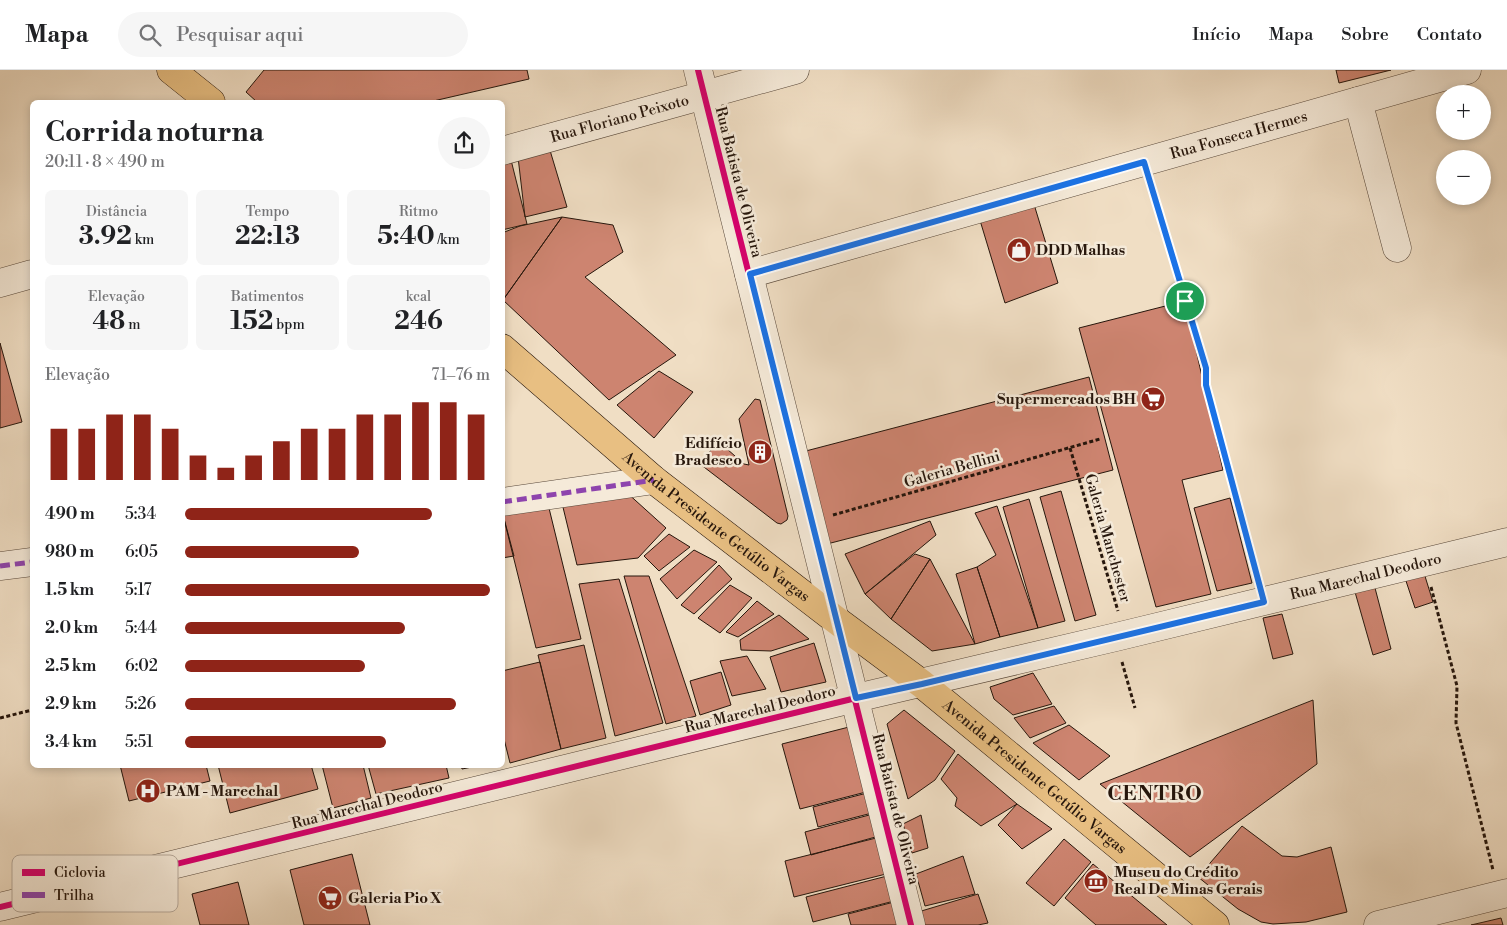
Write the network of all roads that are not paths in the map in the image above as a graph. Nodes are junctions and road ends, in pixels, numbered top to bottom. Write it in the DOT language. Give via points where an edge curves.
graph roads {
  1 [pos="171,70"];
  2 [pos="794,70"];
  3 [pos="1467,70"];
  4 [pos="702,83"];
  5 [pos="208,100"];
  6 [pos="1358,101"];
  7 [pos="505,150"];
  8 [pos="1397,248"];
  9 [pos="750,274"];
  10 [pos="30,275"];
  11 [pos="0,283"];
  12 [pos="505,351"];
  13 [pos="654,480"];
  14 [pos="505,502"];
  15 [pos="1507,542"];
  16 [pos="30,562"];
  17 [pos="0,566"];
  18 [pos="836,620"];
  19 [pos="922,684"];
  20 [pos="856,698"];
  21 [pos="178,864"];
  22 [pos="1504,894"];
  23 [pos="911,925"];
  24 [pos="1215,925"];
  25 [pos="1378,925"];
  1 -- 5 [label="main road"];
  2 -- 4 [label="street, Rua Floriano Peixoto"];
  3 -- 6 [label="street, Rua Fonseca Hermes"];
  4 -- 7 [label="street, Rua Floriano Peixoto"];
  4 -- 9 [label="street, Rua Batista de Oliveira"];
  6 -- 8 [label="street"];
  6 -- 9 [label="street, Rua Fonseca Hermes"];
  9 -- 18 [label="street, Rua Batista de Oliveira"];
  10 -- 11 [label="street"];
  12 -- 13 [label="main road, Avenida Presidente Getúlio Vargas"];
  13 -- 14 [label="street"];
  13 -- 18 [label="main road, Avenida Presidente Getúlio Vargas"];
  15 -- 19 [label="street, Rua Marechal Deodoro"];
  16 -- 17 [label="street"];
  18 -- 19 [label="main road, Avenida Presidente Getúlio Vargas"];
  18 -- 20 [label="street, Rua Batista de Oliveira"];
  19 -- 20 [label="street, Rua Marechal Deodoro"];
  19 -- 24 [label="main road, Avenida Presidente Getúlio Vargas"];
  20 -- 21 [label="street, Rua Marechal Deodoro"];
  20 -- 23 [label="street, Rua Batista de Oliveira"];
  22 -- 25 [label="street"];
}
